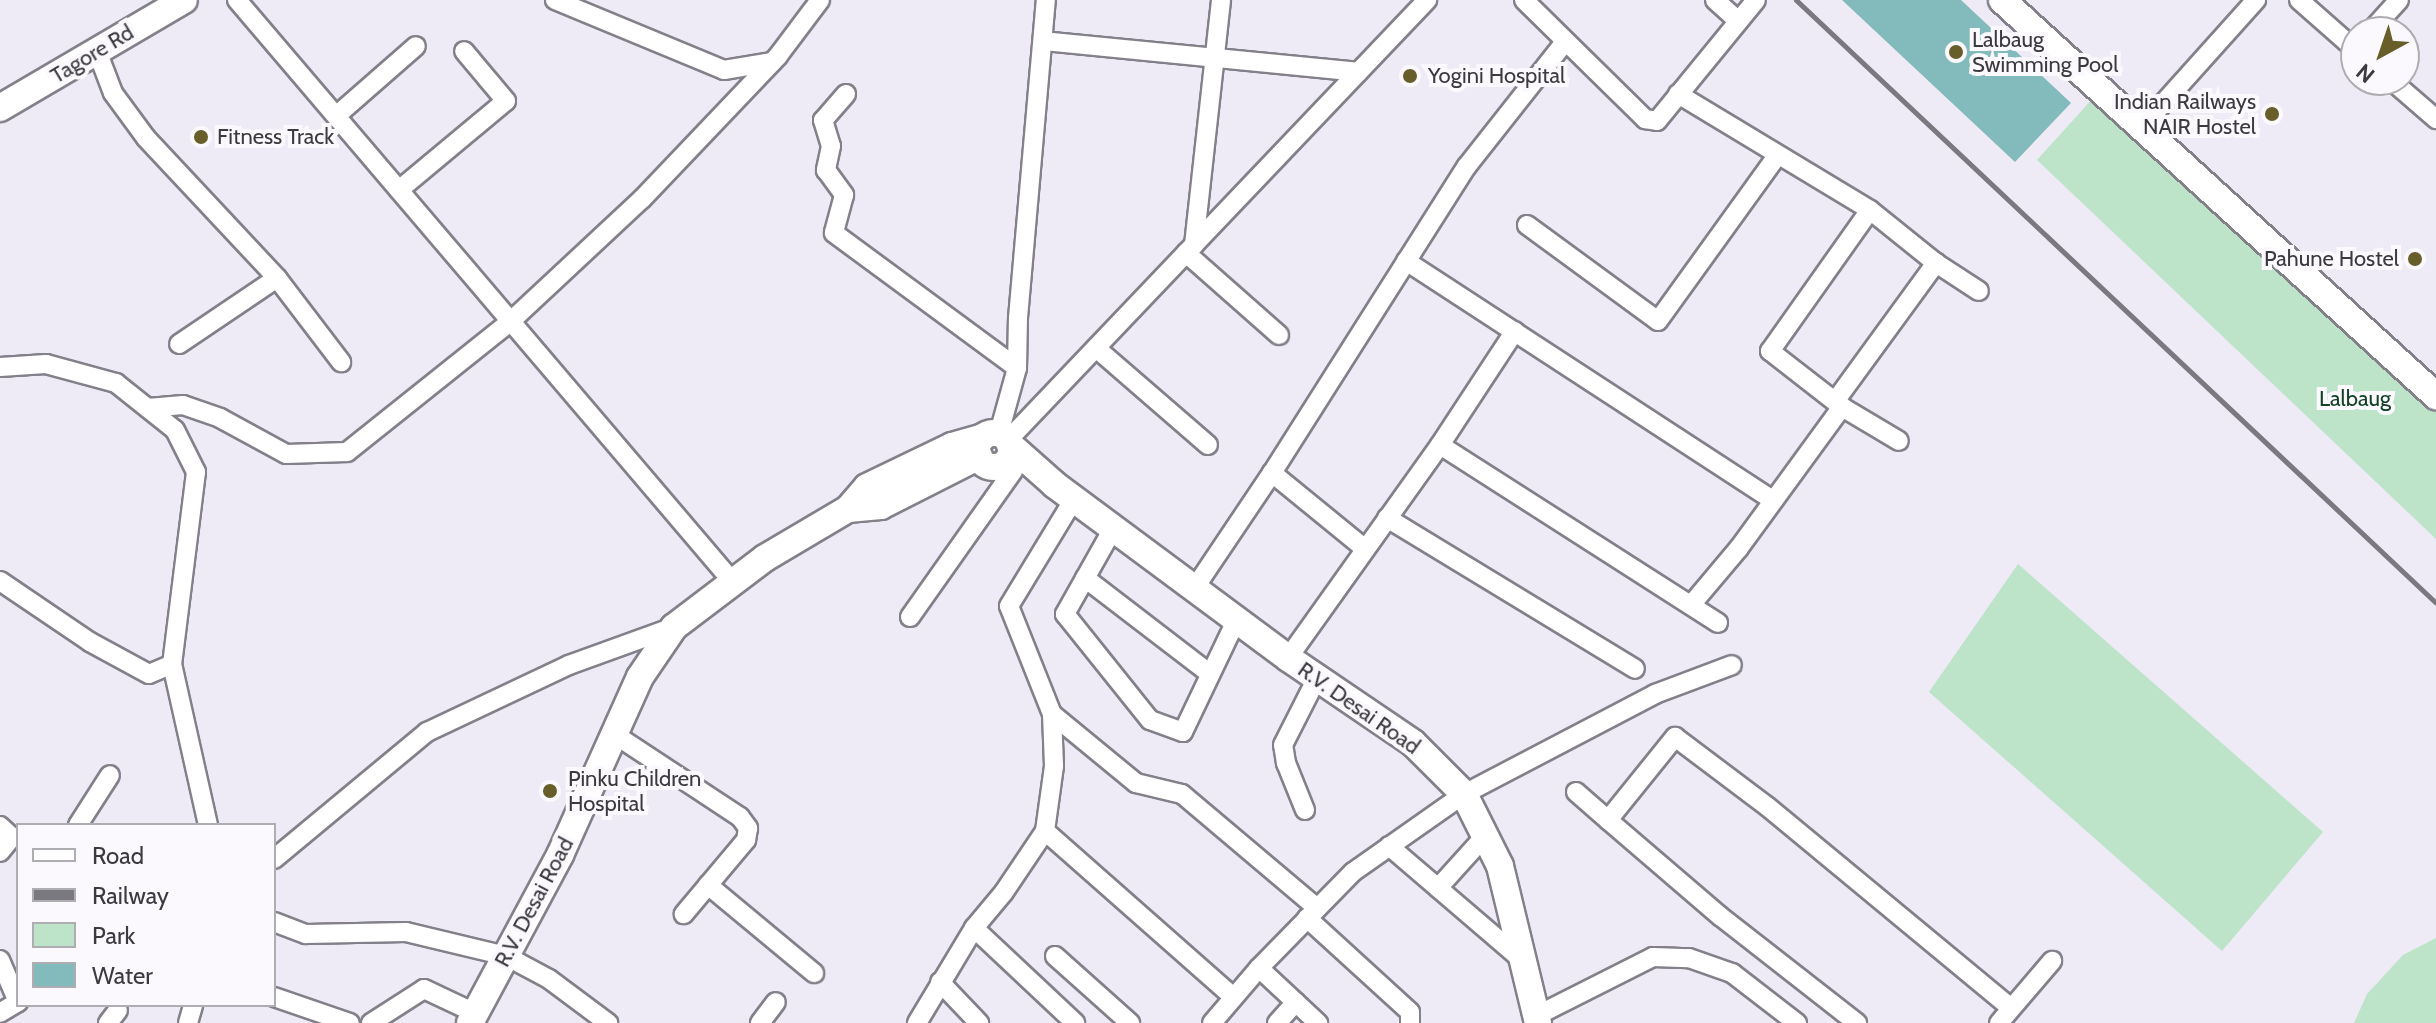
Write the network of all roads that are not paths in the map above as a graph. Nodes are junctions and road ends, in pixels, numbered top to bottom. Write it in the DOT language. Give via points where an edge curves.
graph roads {
  1 [pos="184,0"];
  2 [pos="237,0"];
  3 [pos="555,0"];
  4 [pos="820,0"];
  5 [pos="1046,0"];
  6 [pos="1221,0"];
  7 [pos="1427,0"];
  8 [pos="1524,0"];
  9 [pos="1715,0"];
  10 [pos="1756,0"];
  11 [pos="2002,0"];
  12 [pos="2256,0"];
  13 [pos="2299,0"];
  14 [pos="2399,0"];
  15 [pos="2384,16"];
  16 [pos="1738,21"];
  17 [pos="2340,35"];
  18 [pos="1043,41"];
  19 [pos="1565,42"];
  20 [pos="416,46"];
  21 [pos="97,51"];
  22 [pos="464,51"];
  23 [pos="1215,59"];
  24 [pos="772,62"];
  25 [pos="1358,72"];
  26 [pos="846,94"];
  27 [pos="1678,94"];
  28 [pos="2410,96"];
  29 [pos="0,108"];
  30 [pos="336,116"];
  31 [pos="2435,117"];
  32 [pos="2142,127"];
  33 [pos="1777,156"];
  34 [pos="399,190"];
  35 [pos="1870,210"];
  36 [pos="1527,225"];
  37 [pos="1190,249"];
  38 [pos="1406,261"];
  39 [pos="1936,263"];
  40 [pos="277,278"];
  41 [pos="1979,291"];
  42 [pos="511,321"];
  43 [pos="1515,331"];
  44 [pos="1279,335"];
  45 [pos="179,344"];
  46 [pos="1096,348"];
  47 [pos="341,362"];
  48 [pos="0,367"];
  49 [pos="1017,368"];
  50 [pos="2436,396"];
  51 [pos="1839,404"];
  52 [pos="148,408"];
  53 [pos="1899,441"];
  54 [pos="1208,445"];
  55 [pos="1440,445"];
  56 [pos="999,450"];
  57 [pos="1272,473"];
  58 [pos="1064,492"];
  59 [pos="1773,500"];
  60 [pos="1387,518"];
  61 [pos="1114,527"];
  62 [pos="1364,548"];
  63 [pos="1085,578"];
  64 [pos="0,581"];
  65 [pos="732,581"];
  66 [pos="1196,586"];
  67 [pos="1691,605"];
  68 [pos="910,617"];
  69 [pos="1237,619"];
  70 [pos="1718,623"];
  71 [pos="674,627"];
  72 [pos="1288,658"];
  73 [pos="172,664"];
  74 [pos="1732,665"];
  75 [pos="1635,669"];
  76 [pos="1209,673"];
  77 [pos="1317,678"];
  78 [pos="1052,714"];
  79 [pos="614,734"];
  80 [pos="110,775"];
  81 [pos="1576,792"];
  82 [pos="1464,794"];
  83 [pos="1305,810"];
  84 [pos="1608,820"];
  85 [pos="79,823"];
  86 [pos="208,823"];
  87 [pos="0,826"];
  88 [pos="1045,831"];
  89 [pos="1485,836"];
  90 [pos="1389,846"];
  91 [pos="0,852"];
  92 [pos="276,857"];
  93 [pos="708,885"];
  94 [pos="1438,888"];
  95 [pos="1312,913"];
  96 [pos="684,914"];
  97 [pos="276,923"];
  98 [pos="974,928"];
  99 [pos="506,956"];
  100 [pos="1055,956"];
  101 [pos="0,960"];
  102 [pos="1523,961"];
  103 [pos="2052,961"];
  104 [pos="1259,968"];
  105 [pos="814,973"];
  106 [pos="940,982"];
  107 [pos="16,997"];
  108 [pos="1233,997"];
  109 [pos="276,998"];
  110 [pos="776,1002"];
  111 [pos="1296,1002"];
  112 [pos="2005,1016"];
  113 [pos="473,1018"];
  114 [pos="1537,1019"];
  115 [pos="350,1023"];
  116 [pos="371,1023"];
  117 [pos="608,1023"];
  118 [pos="760,1023"];
  119 [pos="917,1023"];
  120 [pos="979,1023"];
  121 [pos="1075,1023"];
  122 [pos="1130,1023"];
  123 [pos="1212,1023"];
  124 [pos="1277,1023"];
  125 [pos="1318,1023"];
  126 [pos="1410,1023"];
  127 [pos="1797,1023"];
  128 [pos="1857,1023"];
  1 -- 21 [label="street, Tagore Rd"];
  2 -- 30 [label="street"];
  3 -- 24 [label="street" via="724,70"];
  4 -- 24 [label="street"];
  5 -- 18 [label="street"];
  6 -- 23 [label="street"];
  7 -- 25 [label="street"];
  8 -- 19 [label="street"];
  9 -- 16 [label="street"];
  10 -- 16 [label="street"];
  11 -- 32 [label="street"];
  12 -- 32 [label="street"];
  13 -- 17 [label="street"];
  14 -- 15 [label="street"];
  16 -- 27 [label="street"];
  18 -- 23 [label="street"];
  18 -- 49 [label="street"];
  19 -- 27 [label="street" via="1645,119 1657,121"];
  19 -- 38 [label="street" via="1467,166"];
  20 -- 30 [label="street"];
  21 -- 29 [label="street, Tagore Rd"];
  21 -- 40 [label="street" via="113,93 146,138"];
  22 -- 34 [label="street" via="506,101"];
  23 -- 25 [label="street"];
  23 -- 37 [label="street"];
  24 -- 42 [label="street" via="642,199"];
  25 -- 37 [label="street"];
  26 -- 49 [label="street" via="823,120 831,146 826,170 844,195 834,233"];
  27 -- 33 [label="street"];
  28 -- 31 [label="street"];
  30 -- 34 [label="street"];
  32 -- 50 [label="street"];
  33 -- 35 [label="street"];
  33 -- 36 [label="street" via="1658,321"];
  34 -- 42 [label="street"];
  35 -- 39 [label="street"];
  35 -- 51 [label="street" via="1770,351"];
  37 -- 44 [label="street"];
  37 -- 46 [label="street"];
  38 -- 43 [label="street"];
  38 -- 57 [label="street"];
  39 -- 41 [label="street"];
  39 -- 51 [label="street"];
  40 -- 45 [label="street"];
  40 -- 47 [label="street"];
  42 -- 52 [label="street" via="347,452 286,454 220,418 183,405"];
  42 -- 65 [label="street"];
  43 -- 55 [label="street"];
  43 -- 59 [label="street"];
  46 -- 54 [label="street"];
  46 -- 56 [label="street"];
  48 -- 52 [label="street" via="46,364 116,383"];
  49 -- 56 [label="street"];
  51 -- 53 [label="street"];
  51 -- 59 [label="street"];
  52 -- 73 [label="street" via="175,430 196,472"];
  55 -- 60 [label="street"];
  55 -- 67 [label="street"];
  56 -- 58 [label="street, R.V. Desai Road"];
  56 -- 65 [label="street, R.V. Desai Road" via="952,446 867,487 848,509"];
  56 -- 68 [label="street"];
  57 -- 62 [label="street"];
  57 -- 66 [label="street"];
  58 -- 61 [label="street, R.V. Desai Road"];
  58 -- 78 [label="street" via="1009,606"];
  59 -- 67 [label="street"];
  60 -- 62 [label="street"];
  60 -- 75 [label="street"];
  61 -- 63 [label="street"];
  61 -- 66 [label="street, R.V. Desai Road"];
  62 -- 72 [label="street"];
  63 -- 76 [label="street"];
  63 -- 76 [label="street" via="1065,614 1150,720 1183,732"];
  64 -- 73 [label="street" via="90,642 149,674"];
  65 -- 71 [label="street, R.V. Desai Road"];
  66 -- 69 [label="street, R.V. Desai Road"];
  67 -- 70 [label="street"];
  69 -- 72 [label="street, R.V. Desai Road"];
  69 -- 76 [label="street"];
  71 -- 79 [label="street, R.V. Desai Road" via="640,677"];
  71 -- 92 [label="street" via="569,665 427,732"];
  72 -- 77 [label="street, R.V. Desai Road"];
  73 -- 86 [label="street"];
  74 -- 82 [label="street" via="1655,694"];
  77 -- 82 [label="street, R.V. Desai Road" via="1413,743"];
  77 -- 83 [label="street" via="1283,745"];
  78 -- 88 [label="street" via="1054,766"];
  78 -- 95 [label="street" via="1136,783 1182,794"];
  79 -- 93 [label="street" via="745,822 746,840"];
  79 -- 99 [label="street, R.V. Desai Road" via="560,855"];
  80 -- 85 [label="street"];
  81 -- 84 [label="street"];
  82 -- 89 [label="street, R.V. Desai Road"];
  82 -- 90 [label="street"];
  84 -- 112 [label="street" via="1675,737 1768,807"];
  84 -- 128 [label="street"];
  87 -- 91 [label="street" via="12,837"];
  88 -- 98 [label="street"];
  88 -- 108 [label="street"];
  89 -- 94 [label="street"];
  89 -- 102 [label="street, R.V. Desai Road" via="1500,866"];
  90 -- 94 [label="street"];
  90 -- 95 [label="street" via="1353,872"];
  93 -- 96 [label="street"];
  93 -- 105 [label="street"];
  94 -- 102 [label="street"];
  95 -- 104 [label="street"];
  95 -- 126 [label="street" via="1410,1012"];
  97 -- 99 [label="street" via="306,934 406,932"];
  98 -- 106 [label="street"];
  98 -- 121 [label="street"];
  99 -- 113 [label="street, R.V. Desai Road"];
  99 -- 117 [label="street" via="549,979"];
  100 -- 122 [label="street"];
  101 -- 107 [label="street"];
  102 -- 114 [label="street, R.V. Desai Road"];
  103 -- 112 [label="street"];
  104 -- 108 [label="street"];
  104 -- 111 [label="street"];
  106 -- 119 [label="street"];
  106 -- 120 [label="street"];
  108 -- 123 [label="street"];
  109 -- 115 [label="street"];
  110 -- 118 [label="street"];
  111 -- 124 [label="street"];
  111 -- 125 [label="street"];
  113 -- 116 [label="street" via="424,989"];
  114 -- 127 [label="street" via="1653,957 1689,958 1732,973"];
}
